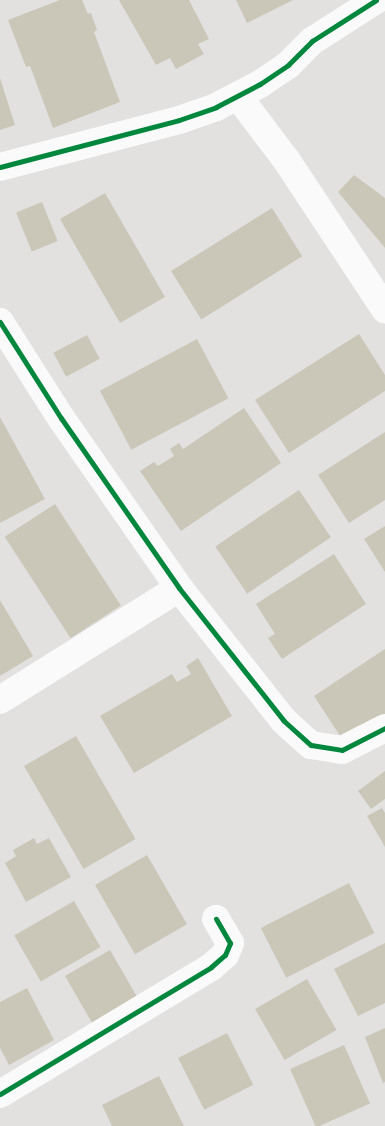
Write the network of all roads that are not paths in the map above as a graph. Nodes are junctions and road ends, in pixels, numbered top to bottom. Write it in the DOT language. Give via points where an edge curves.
graph roads {
  1 [pos="376,0"];
  2 [pos="238,96"];
  3 [pos="0,167"];
  4 [pos="385,309"];
  5 [pos="0,322"];
  6 [pos="179,588"];
  7 [pos="0,700"];
  8 [pos="385,728"];
  9 [pos="216,919"];
  10 [pos="0,1094"];
  1 -- 2 [label="street" via="312,41 288,65"];
  2 -- 3 [label="street" via="179,120"];
  2 -- 4 [label="street" via="292,169"];
  5 -- 6 [label="street" via="61,418"];
  6 -- 7 [label="street"];
  6 -- 8 [label="street" via="284,721 311,745 342,750"];
  9 -- 10 [label="street" via="230,943 225,955"];
}
